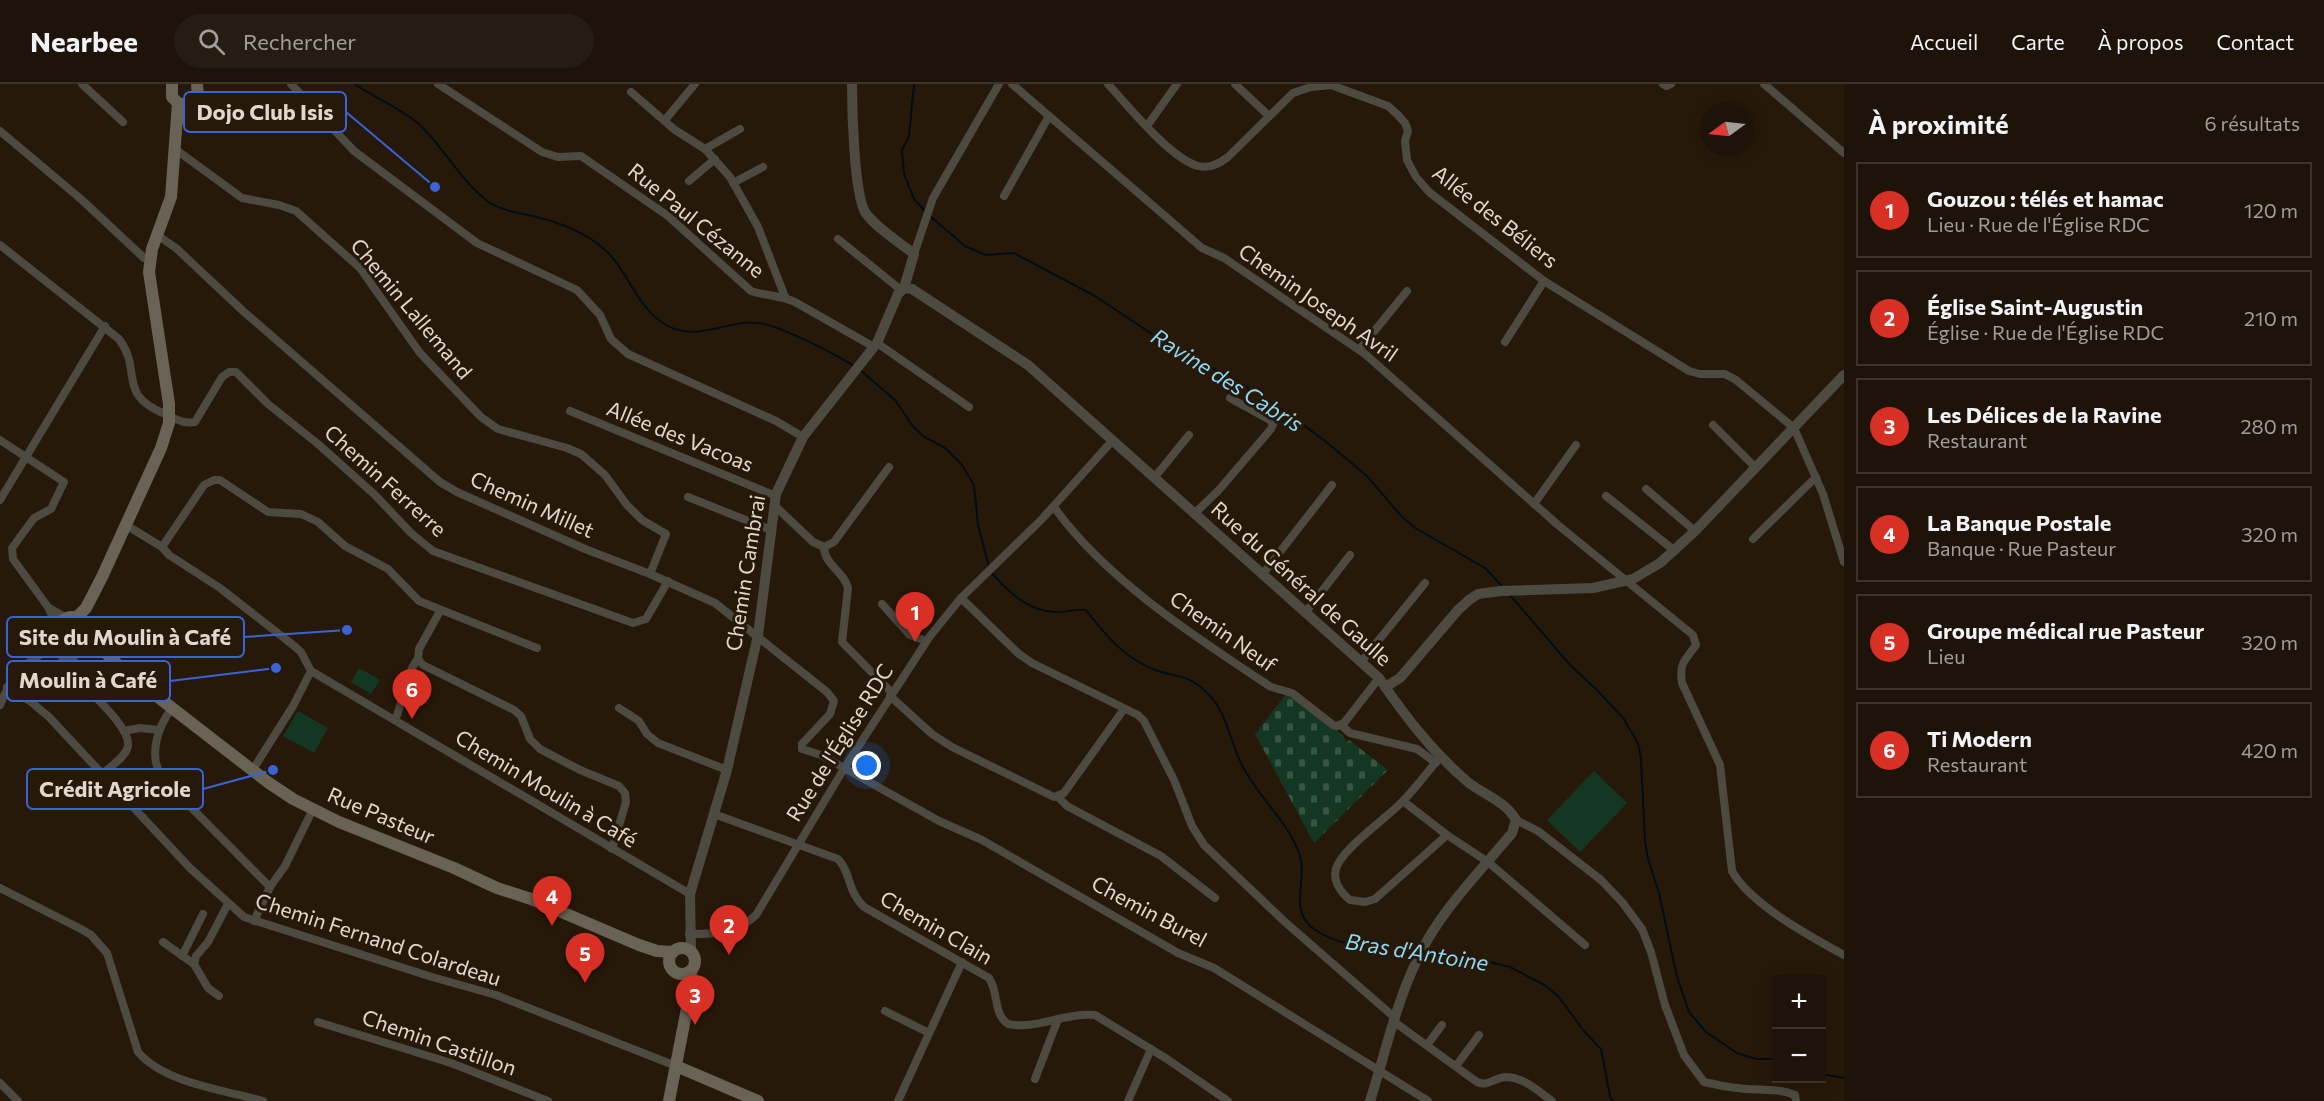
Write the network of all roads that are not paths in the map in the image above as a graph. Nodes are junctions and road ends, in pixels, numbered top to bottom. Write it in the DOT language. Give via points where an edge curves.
graph roads {
  1 [pos="82,84"];
  2 [pos="198,84"];
  3 [pos="291,84"];
  4 [pos="438,84"];
  5 [pos="695,84"];
  6 [pos="852,84"];
  7 [pos="999,84"];
  8 [pos="1012,84"];
  9 [pos="1108,84"];
  10 [pos="1177,84"];
  11 [pos="1235,84"];
  12 [pos="1664,84"];
  13 [pos="1671,84"];
  14 [pos="1764,84"];
  15 [pos="170,86"];
  16 [pos="631,92"];
  17 [pos="182,104"];
  18 [pos="1049,116"];
  19 [pos="1269,116"];
  20 [pos="665,120"];
  21 [pos="123,122"];
  22 [pos="1147,126"];
  23 [pos="740,129"];
  24 [pos="0,130"];
  25 [pos="175,149"];
  26 [pos="705,149"];
  27 [pos="1844,153"];
  28 [pos="714,159"];
  29 [pos="763,167"];
  30 [pos="688,181"];
  31 [pos="733,183"];
  32 [pos="1004,196"];
  33 [pos="157,235"];
  34 [pos="838,239"];
  35 [pos="0,245"];
  36 [pos="914,254"];
  37 [pos="150,260"];
  38 [pos="1544,281"];
  39 [pos="902,289"];
  40 [pos="1407,291"];
  41 [pos="785,297"];
  42 [pos="105,326"];
  43 [pos="1505,342"];
  44 [pos="875,345"];
  45 [pos="1359,350"];
  46 [pos="1844,375"];
  47 [pos="1230,398"];
  48 [pos="969,407"];
  49 [pos="570,411"];
  50 [pos="170,416"];
  51 [pos="1713,425"];
  52 [pos="1794,428"];
  53 [pos="1189,435"];
  54 [pos="803,437"];
  55 [pos="0,440"];
  56 [pos="1113,441"];
  57 [pos="1576,445"];
  58 [pos="26,457"];
  59 [pos="889,468"];
  60 [pos="1755,468"];
  61 [pos="1816,477"];
  62 [pos="1154,478"];
  63 [pos="1332,485"];
  64 [pos="1646,489"];
  65 [pos="1606,496"];
  66 [pos="687,497"];
  67 [pos="0,500"];
  68 [pos="775,501"];
  69 [pos="1534,504"];
  70 [pos="1054,507"];
  71 [pos="1194,514"];
  72 [pos="126,525"];
  73 [pos="771,530"];
  74 [pos="1695,531"];
  75 [pos="1753,539"];
  76 [pos="162,547"];
  77 [pos="824,548"];
  78 [pos="1675,551"];
  79 [pos="1350,555"];
  80 [pos="1844,562"];
  81 [pos="650,574"];
  82 [pos="1262,574"];
  83 [pos="668,581"];
  84 [pos="1626,581"];
  85 [pos="1425,583"];
  86 [pos="961,598"];
  87 [pos="882,604"];
  88 [pos="48,607"];
  89 [pos="440,611"];
  90 [pos="1305,613"];
  91 [pos="79,627"];
  92 [pos="58,631"];
  93 [pos="758,635"];
  94 [pos="926,641"];
  95 [pos="67,644"];
  96 [pos="537,648"];
  97 [pos="48,649"];
  98 [pos="418,659"];
  99 [pos="1361,662"];
  100 [pos="71,670"];
  101 [pos="311,671"];
  102 [pos="1382,682"];
  103 [pos="7,687"];
  104 [pos="891,695"];
  105 [pos="0,705"];
  106 [pos="172,708"];
  107 [pos="619,708"];
  108 [pos="1124,709"];
  109 [pos="395,720"];
  110 [pos="1341,725"];
  111 [pos="159,730"];
  112 [pos="124,731"];
  113 [pos="1438,759"];
  114 [pos="845,767"];
  115 [pos="727,770"];
  116 [pos="252,771"];
  117 [pos="102,774"];
  118 [pos="1058,797"];
  119 [pos="1403,801"];
  120 [pos="313,809"];
  121 [pos="714,813"];
  122 [pos="1516,820"];
  123 [pos="1447,835"];
  124 [pos="799,844"];
  125 [pos="612,849"];
  126 [pos="1488,862"];
  127 [pos="270,887"];
  128 [pos="0,888"];
  129 [pos="690,894"];
  130 [pos="1215,898"];
  131 [pos="228,904"];
  132 [pos="203,914"];
  133 [pos="254,921"];
  134 [pos="689,935"];
  135 [pos="163,942"];
  136 [pos="1585,945"];
  137 [pos="678,953"];
  138 [pos="1844,954"];
  139 [pos="182,956"];
  140 [pos="962,962"];
  141 [pos="194,964"];
  142 [pos="686,974"];
  143 [pos="219,996"];
  144 [pos="885,1011"];
  145 [pos="1058,1019"];
  146 [pos="1394,1019"];
  147 [pos="318,1022"];
  148 [pos="1442,1025"];
  149 [pos="929,1033"];
  150 [pos="1479,1035"];
  151 [pos="1427,1045"];
  152 [pos="1151,1049"];
  153 [pos="676,1066"];
  154 [pos="1456,1066"];
  155 [pos="1380,1071"];
  156 [pos="1035,1079"];
  157 [pos="0,1083"];
  158 [pos="9,1092"];
  159 [pos="3,1101"];
  160 [pos="18,1101"];
  161 [pos="263,1101"];
  162 [pos="548,1101"];
  163 [pos="669,1101"];
  164 [pos="758,1101"];
  165 [pos="898,1101"];
  166 [pos="1128,1101"];
  167 [pos="1228,1101"];
  168 [pos="1370,1101"];
  169 [pos="1428,1101"];
  170 [pos="1552,1101"];
  171 [pos="1796,1101"];
  1 -- 21 [label="street"];
  2 -- 17 [label="main road" via="198,97"];
  3 -- 54 [label="street" via="354,151 477,243 577,290 600,315 611,339 628,354"];
  4 -- 41 [label="street, Rue Paul Cézanne" via="542,152 558,157 581,156 668,216 751,291"];
  5 -- 20 [label="street"];
  6 -- 36 [label="street" via="863,206 872,219"];
  7 -- 36 [label="street, Chemin Cambrai" via="927,212"];
  8 -- 18 [label="street, Chemin Joseph Avril"];
  9 -- 22 [label="street, Allée des Béliers"];
  10 -- 22 [label="street"];
  11 -- 19 [label="street"];
  12 -- 13 [label="street"];
  14 -- 27 [label="street"];
  15 -- 17 [label="main road" via="172,96"];
  16 -- 20 [label="street"];
  17 -- 25 [label="main road"];
  18 -- 32 [label="street"];
  18 -- 45 [label="street, Chemin Joseph Avril" via="1202,248 1224,258"];
  19 -- 22 [label="street, Allée des Béliers" via="1228,157 1208,167 1191,163 1172,151"];
  19 -- 38 [label="street, Allée des Béliers" via="1293,93 1331,85 1388,106 1405,123 1407,160 1429,192"];
  20 -- 26 [label="street"];
  23 -- 26 [label="street"];
  24 -- 37 [label="street"];
  25 -- 33 [label="main road" via="171,197"];
  25 -- 81 [label="street, Chemin Lallemand" via="242,198 296,211 351,258 420,353 490,424 574,450 600,471 627,505 666,534"];
  26 -- 28 [label="street"];
  28 -- 30 [label="street"];
  28 -- 31 [label="street"];
  29 -- 31 [label="street"];
  31 -- 41 [label="street" via="758,227"];
  33 -- 37 [label="main road"];
  33 -- 81 [label="street, Chemin Millet" via="440,482 585,549"];
  34 -- 39 [label="street"];
  35 -- 42 [label="street"];
  36 -- 39 [label="street, Chemin Cambrai"];
  37 -- 50 [label="main road"];
  38 -- 43 [label="street"];
  38 -- 52 [label="street, Allée des Béliers" via="1689,371 1725,374 1736,380"];
  39 -- 44 [label="street, Chemin Cambrai"];
  39 -- 56 [label="street, Rue du Général de Gaulle" via="912,289 1028,365"];
  40 -- 45 [label="street"];
  41 -- 44 [label="street, Rue Paul Cézanne"];
  42 -- 50 [label="street" via="125,347 138,397 148,407"];
  42 -- 58 [label="street"];
  44 -- 48 [label="street, Rue Paul Cézanne"];
  44 -- 54 [label="street, Chemin Cambrai"];
  45 -- 69 [label="street, Chemin Joseph Avril"];
  46 -- 52 [label="street"];
  47 -- 71 [label="street" via="1273,424"];
  49 -- 68 [label="street, Allée des Vacoas"];
  50 -- 72 [label="main road" via="164,441"];
  50 -- 83 [label="street, Chemin Ferrerre" via="186,423 195,422 222,377 233,371 433,551 633,623 646,619"];
  51 -- 60 [label="street"];
  52 -- 60 [label="street"];
  52 -- 61 [label="street, Allée des Béliers"];
  53 -- 62 [label="street"];
  54 -- 68 [label="street, Chemin Cambrai" via="780,482"];
  55 -- 58 [label="street"];
  56 -- 62 [label="street, Rue du Général de Gaulle"];
  56 -- 70 [label="street, Rue de l'Église RDC"];
  57 -- 69 [label="street"];
  58 -- 67 [label="street"];
  58 -- 88 [label="street" via="64,482 51,508 34,518 12,548 13,559"];
  59 -- 77 [label="street" via="834,542"];
  60 -- 74 [label="street"];
  61 -- 75 [label="street"];
  61 -- 80 [label="street, Allée des Béliers"];
  62 -- 71 [label="street, Rue du Général de Gaulle"];
  63 -- 82 [label="street"];
  64 -- 74 [label="street"];
  65 -- 78 [label="street"];
  66 -- 73 [label="street"];
  68 -- 73 [label="street, Chemin Cambrai"];
  68 -- 77 [label="street" via="813,542"];
  69 -- 84 [label="street, Chemin Joseph Avril"];
  70 -- 86 [label="street, Rue de l'Église RDC"];
  70 -- 110 [label="street, Chemin Neuf" via="1078,540 1162,612 1271,687 1292,693 1333,725"];
  71 -- 82 [label="street, Rue du Général de Gaulle"];
  72 -- 76 [label="street, Chemin Moulin à Café"];
  72 -- 91 [label="main road"];
  73 -- 93 [label="street, Chemin Cambrai"];
  74 -- 78 [label="street"];
  76 -- 89 [label="street" via="204,485 220,480 268,512 301,514 318,522 345,546 388,568 414,597"];
  76 -- 101 [label="street, Chemin Moulin à Café" via="293,645"];
  77 -- 104 [label="street" via="825,556 846,580 848,588 842,642"];
  78 -- 84 [label="street"];
  79 -- 90 [label="street"];
  81 -- 83 [label="street, Chemin Millet"];
  82 -- 90 [label="street, Rue du Général de Gaulle"];
  83 -- 93 [label="street, Chemin Millet" via="715,603"];
  84 -- 102 [label="street" via="1593,588 1479,594 1458,610 1400,678"];
  84 -- 138 [label="street, Chemin Joseph Avril" via="1696,640 1680,670 1682,683 1720,765 1729,854 1738,882 1809,936"];
  85 -- 99 [label="street"];
  86 -- 94 [label="street, Rue de l'Église RDC"];
  86 -- 108 [label="street" via="1018,654"];
  87 -- 94 [label="street" via="910,635"];
  88 -- 91 [label="street"];
  88 -- 92 [label="street"];
  89 -- 96 [label="street"];
  89 -- 98 [label="street" via="419,649"];
  90 -- 99 [label="street, Rue du Général de Gaulle"];
  91 -- 92 [label="main road"];
  91 -- 95 [label="main road"];
  91 -- 106 [label="main road, Rue Pasteur" via="119,666"];
  92 -- 95 [label="main road"];
  92 -- 97 [label="street"];
  93 -- 114 [label="street, Chemin Millet" via="833,699 830,714 801,747"];
  93 -- 115 [label="street, Chemin Cambrai"];
  94 -- 104 [label="street, Rue de l'Église RDC"];
  95 -- 97 [label="street"];
  97 -- 103 [label="street" via="32,658"];
  98 -- 109 [label="street"];
  98 -- 125 [label="street" via="518,713 540,749 619,786 626,802"];
  99 -- 102 [label="street, Rue du Général de Gaulle"];
  100 -- 112 [label="street"];
  101 -- 109 [label="street, Chemin Moulin à Café"];
  101 -- 116 [label="street"];
  102 -- 110 [label="street"];
  102 -- 113 [label="street, Rue du Général de Gaulle"];
  103 -- 105 [label="street"];
  103 -- 117 [label="street, Chemin Fernand Colardeau" via="40,709"];
  104 -- 114 [label="street, Rue de l'Église RDC"];
  104 -- 118 [label="street" via="932,734 952,747"];
  106 -- 111 [label="street"];
  106 -- 116 [label="main road, Rue Pasteur"];
  107 -- 115 [label="street" via="658,743"];
  108 -- 118 [label="street"];
  108 -- 146 [label="street" via="1138,715 1148,727 1204,845"];
  109 -- 125 [label="street, Chemin Moulin à Café"];
  110 -- 113 [label="street, Chemin Neuf" via="1350,733 1417,749"];
  111 -- 112 [label="street"];
  111 -- 127 [label="street" via="155,758 161,777"];
  112 -- 117 [label="street" via="128,746 125,753"];
  113 -- 119 [label="street"];
  113 -- 122 [label="street, Rue du Général de Gaulle" via="1508,808"];
  114 -- 124 [label="street, Rue de l'Église RDC"];
  114 -- 155 [label="street, Chemin Burel" via="1045,875 1178,953 1214,968"];
  115 -- 121 [label="street, Chemin Cambrai"];
  116 -- 120 [label="main road, Rue Pasteur"];
  117 -- 131 [label="street, Chemin Fernand Colardeau"];
  118 -- 130 [label="street" via="1067,806 1161,856"];
  119 -- 123 [label="street"];
  119 -- 123 [label="street" via="1338,863 1335,879 1350,900 1375,899"];
  120 -- 127 [label="street"];
  120 -- 137 [label="main road, Rue Pasteur" via="497,888 657,951"];
  121 -- 124 [label="street, Chemin Clain"];
  121 -- 129 [label="street, Chemin Cambrai"];
  122 -- 126 [label="street" via="1512,833"];
  122 -- 171 [label="street" via="1538,831 1601,880 1622,902 1642,930 1651,952 1684,1055 1704,1082 1787,1092 1795,1095"];
  123 -- 126 [label="street"];
  124 -- 134 [label="street, Rue de l'Église RDC" via="747,924 736,930"];
  124 -- 140 [label="street, Chemin Clain" via="838,859 846,870 852,892 864,907"];
  125 -- 129 [label="street, Chemin Moulin à Café"];
  126 -- 136 [label="street"];
  126 -- 146 [label="street" via="1454,901 1422,950"];
  127 -- 133 [label="street"];
  128 -- 161 [label="street" via="81,929 100,943 107,953 138,1052 147,1062 172,1076"];
  129 -- 134 [label="street, Chemin Cambrai"];
  131 -- 133 [label="street, Chemin Fernand Colardeau"];
  131 -- 141 [label="street"];
  132 -- 139 [label="street"];
  133 -- 153 [label="street, Chemin Fernand Colardeau" via="496,995"];
  134 -- 137 [label="street, Chemin Cambrai"];
  135 -- 139 [label="street"];
  137 -- 142 [label="main road, Rue Pasteur" via="671,969"];
  137 -- 142 [label="main road" via="696,960 695,967"];
  139 -- 141 [label="street"];
  140 -- 145 [label="street, Chemin Clain" via="989,978 1000,1017 1008,1024 1029,1025"];
  140 -- 149 [label="street"];
  141 -- 143 [label="street" via="208,988"];
  142 -- 153 [label="main road" via="690,990"];
  144 -- 149 [label="street"];
  145 -- 152 [label="street, Chemin Clain" via="1095,1015"];
  145 -- 156 [label="street"];
  146 -- 151 [label="street"];
  146 -- 155 [label="street"];
  147 -- 162 [label="street, Chemin Castillon" via="451,1063"];
  148 -- 151 [label="street"];
  149 -- 165 [label="street"];
  150 -- 154 [label="street"];
  151 -- 154 [label="street"];
  152 -- 166 [label="street"];
  152 -- 167 [label="street, Chemin Clain"];
  153 -- 163 [label="main road"];
  153 -- 164 [label="main road"];
  154 -- 170 [label="street" via="1482,1084 1505,1077 1522,1080"];
  155 -- 168 [label="street"];
  155 -- 169 [label="street, Chemin Burel"];
  157 -- 158 [label="street"];
  158 -- 159 [label="street"];
  158 -- 160 [label="street"];
}
